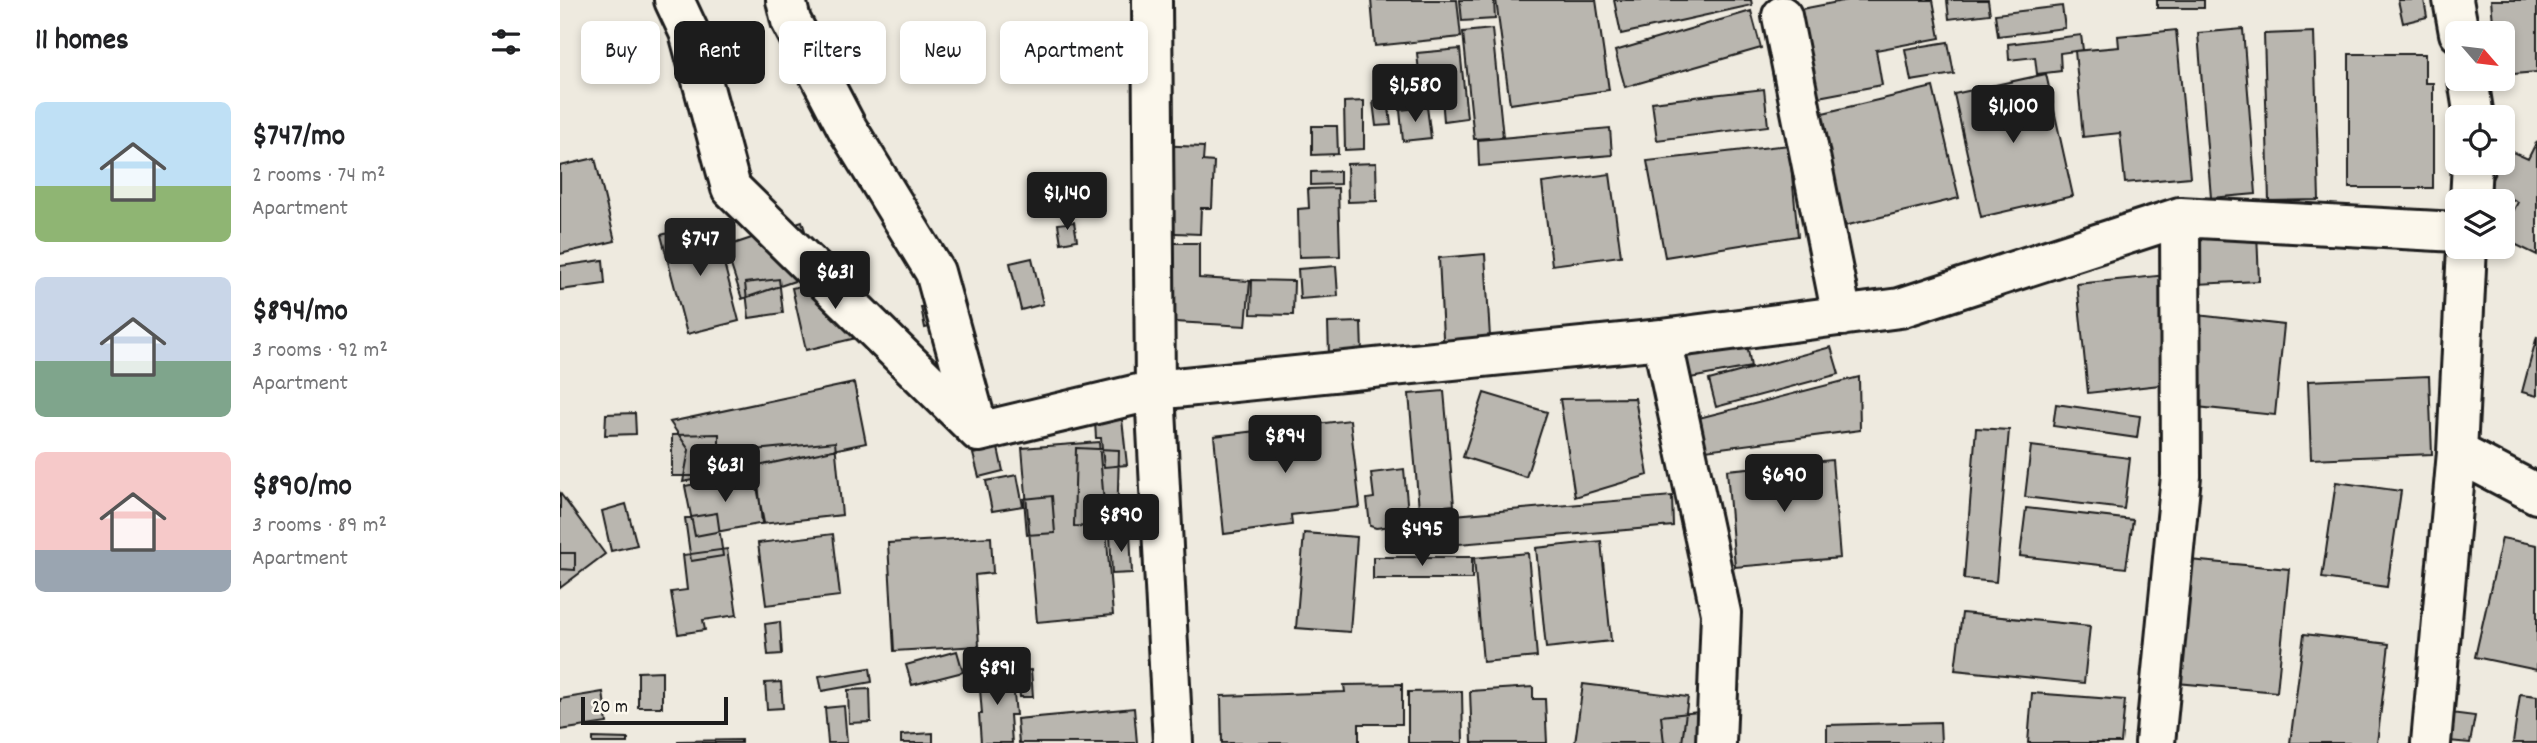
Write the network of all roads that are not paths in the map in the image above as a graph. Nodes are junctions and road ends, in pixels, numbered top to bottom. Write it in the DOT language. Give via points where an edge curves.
graph roads {
  1 [pos="674,0"];
  2 [pos="786,0"];
  3 [pos="1152,0"];
  4 [pos="2453,0"];
  5 [pos="1782,16"];
  6 [pos="2457,21"];
  7 [pos="2180,217"];
  8 [pos="2445,231"];
  9 [pos="2466,259"];
  10 [pos="1842,316"];
  11 [pos="1662,339"];
  12 [pos="1155,390"];
  13 [pos="979,432"];
  14 [pos="2457,452"];
  15 [pos="2537,494"];
  16 [pos="1173,743"];
  17 [pos="1716,743"];
  18 [pos="2155,743"];
  19 [pos="2431,743"];
  1 -- 13 [label="street" via="689,32 731,188"];
  2 -- 13 [label="street" via="791,20 847,128 935,272"];
  3 -- 12 [label="street"];
  4 -- 6 [label="street"];
  5 -- 10 [label="street"];
  7 -- 8 [label="street"];
  7 -- 10 [label="street" via="1900,308"];
  7 -- 18 [label="street" via="2181,476"];
  9 -- 14 [label="street"];
  10 -- 11 [label="street"];
  11 -- 12 [label="street"];
  11 -- 17 [label="street" via="1721,613"];
  12 -- 13 [label="street"];
  12 -- 16 [label="street"];
  14 -- 15 [label="street"];
  14 -- 19 [label="street"];
}
